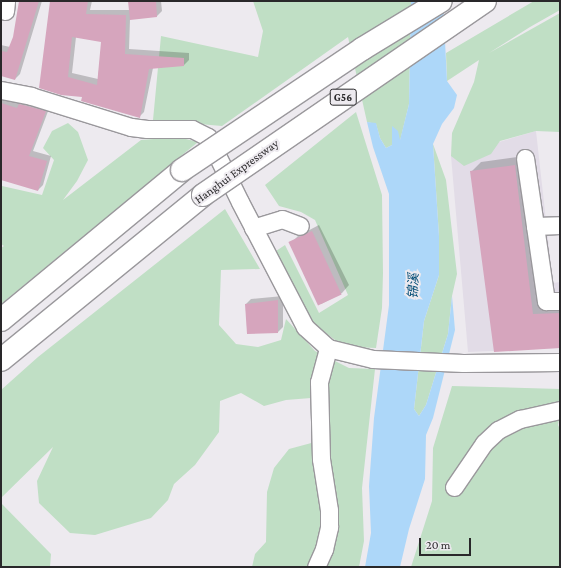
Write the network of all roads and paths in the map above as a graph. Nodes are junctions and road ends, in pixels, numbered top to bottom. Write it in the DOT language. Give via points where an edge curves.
graph roads {
  1 [pos="441,1"];
  2 [pos="484,1"];
  3 [pos="1,90"];
  4 [pos="525,158"];
  5 [pos="560,225"];
  6 [pos="300,226"];
  7 [pos="535,226"];
  8 [pos="253,228"];
  9 [pos="560,301"];
  10 [pos="1,320"];
  11 [pos="328,348"];
  12 [pos="1,360"];
  13 [pos="560,362"];
  14 [pos="560,410"];
  15 [pos="454,487"];
  16 [pos="316,567"];
  1 -- 10 [label="highway, G56, bridge" via="362,49 182,170"];
  2 -- 12 [label="highway, Hanghui Expressway / G56, bridge" via="203,195"];
  3 -- 8 [label="street" via="31,96 132,127 192,129 208,136"];
  4 -- 7 [label="street"];
  5 -- 7 [label="street"];
  6 -- 8 [label="street" via="282,219"];
  7 -- 9 [label="street" via="546,301"];
  8 -- 11 [label="street" via="305,327"];
  11 -- 13 [label="street" via="373,359 463,363"];
  11 -- 16 [label="street" via="318,382 321,459 329,527 324,549"];
  14 -- 15 [label="street" via="520,419 498,430 484,443"];
}
